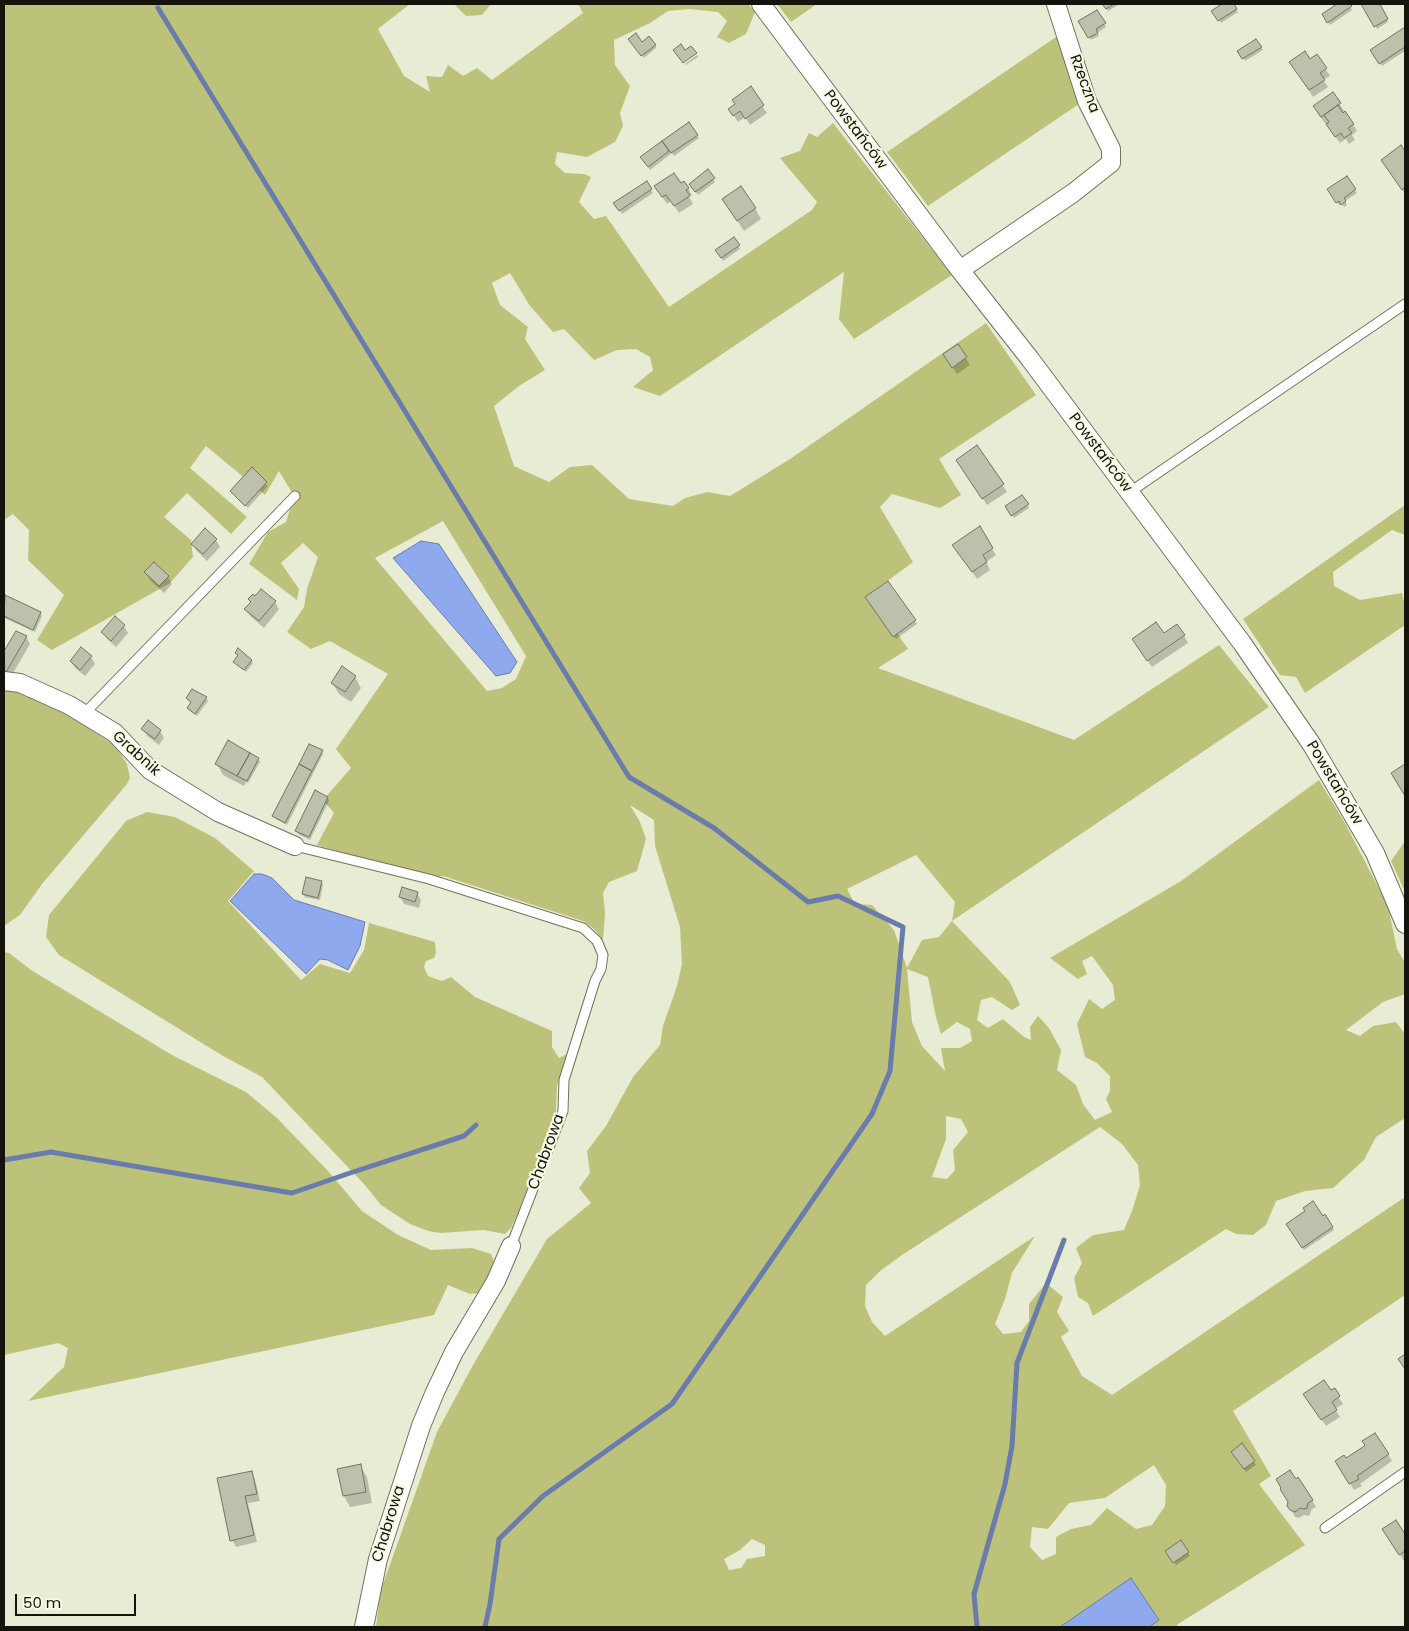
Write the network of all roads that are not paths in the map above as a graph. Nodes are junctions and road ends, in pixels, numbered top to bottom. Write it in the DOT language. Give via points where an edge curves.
graph roads {
  1 [pos="760,4"];
  2 [pos="1056,4"];
  3 [pos="960,270"];
  4 [pos="1405,304"];
  5 [pos="1130,492"];
  6 [pos="294,496"];
  7 [pos="4,681"];
  8 [pos="84,714"];
  9 [pos="295,846"];
  10 [pos="1405,924"];
  11 [pos="511,1246"];
  12 [pos="1405,1472"];
  13 [pos="1325,1528"];
  14 [pos="364,1627"];
  1 -- 3 [label="street, Powstańców"];
  2 -- 3 [label="street, Rzeczna" via="1087,101 1111,149 1111,163 1074,193"];
  3 -- 5 [label="street, Powstańców"];
  4 -- 5 [label="lane"];
  5 -- 10 [label="street, Powstańców" via="1242,643 1312,745 1375,853"];
  6 -- 8 [label="lane"];
  7 -- 8 [label="street, Grabnik" via="20,683"];
  8 -- 9 [label="street, Grabnik" via="115,733 150,770 218,812"];
  9 -- 11 [label="lane, Chabrowa" via="429,879 583,928 597,940 603,955 601,969 564,1080 563,1111"];
  11 -- 14 [label="street, Chabrowa" via="496,1281 454,1352 421,1426 378,1559"];
  12 -- 13 [label="lane"];
}
